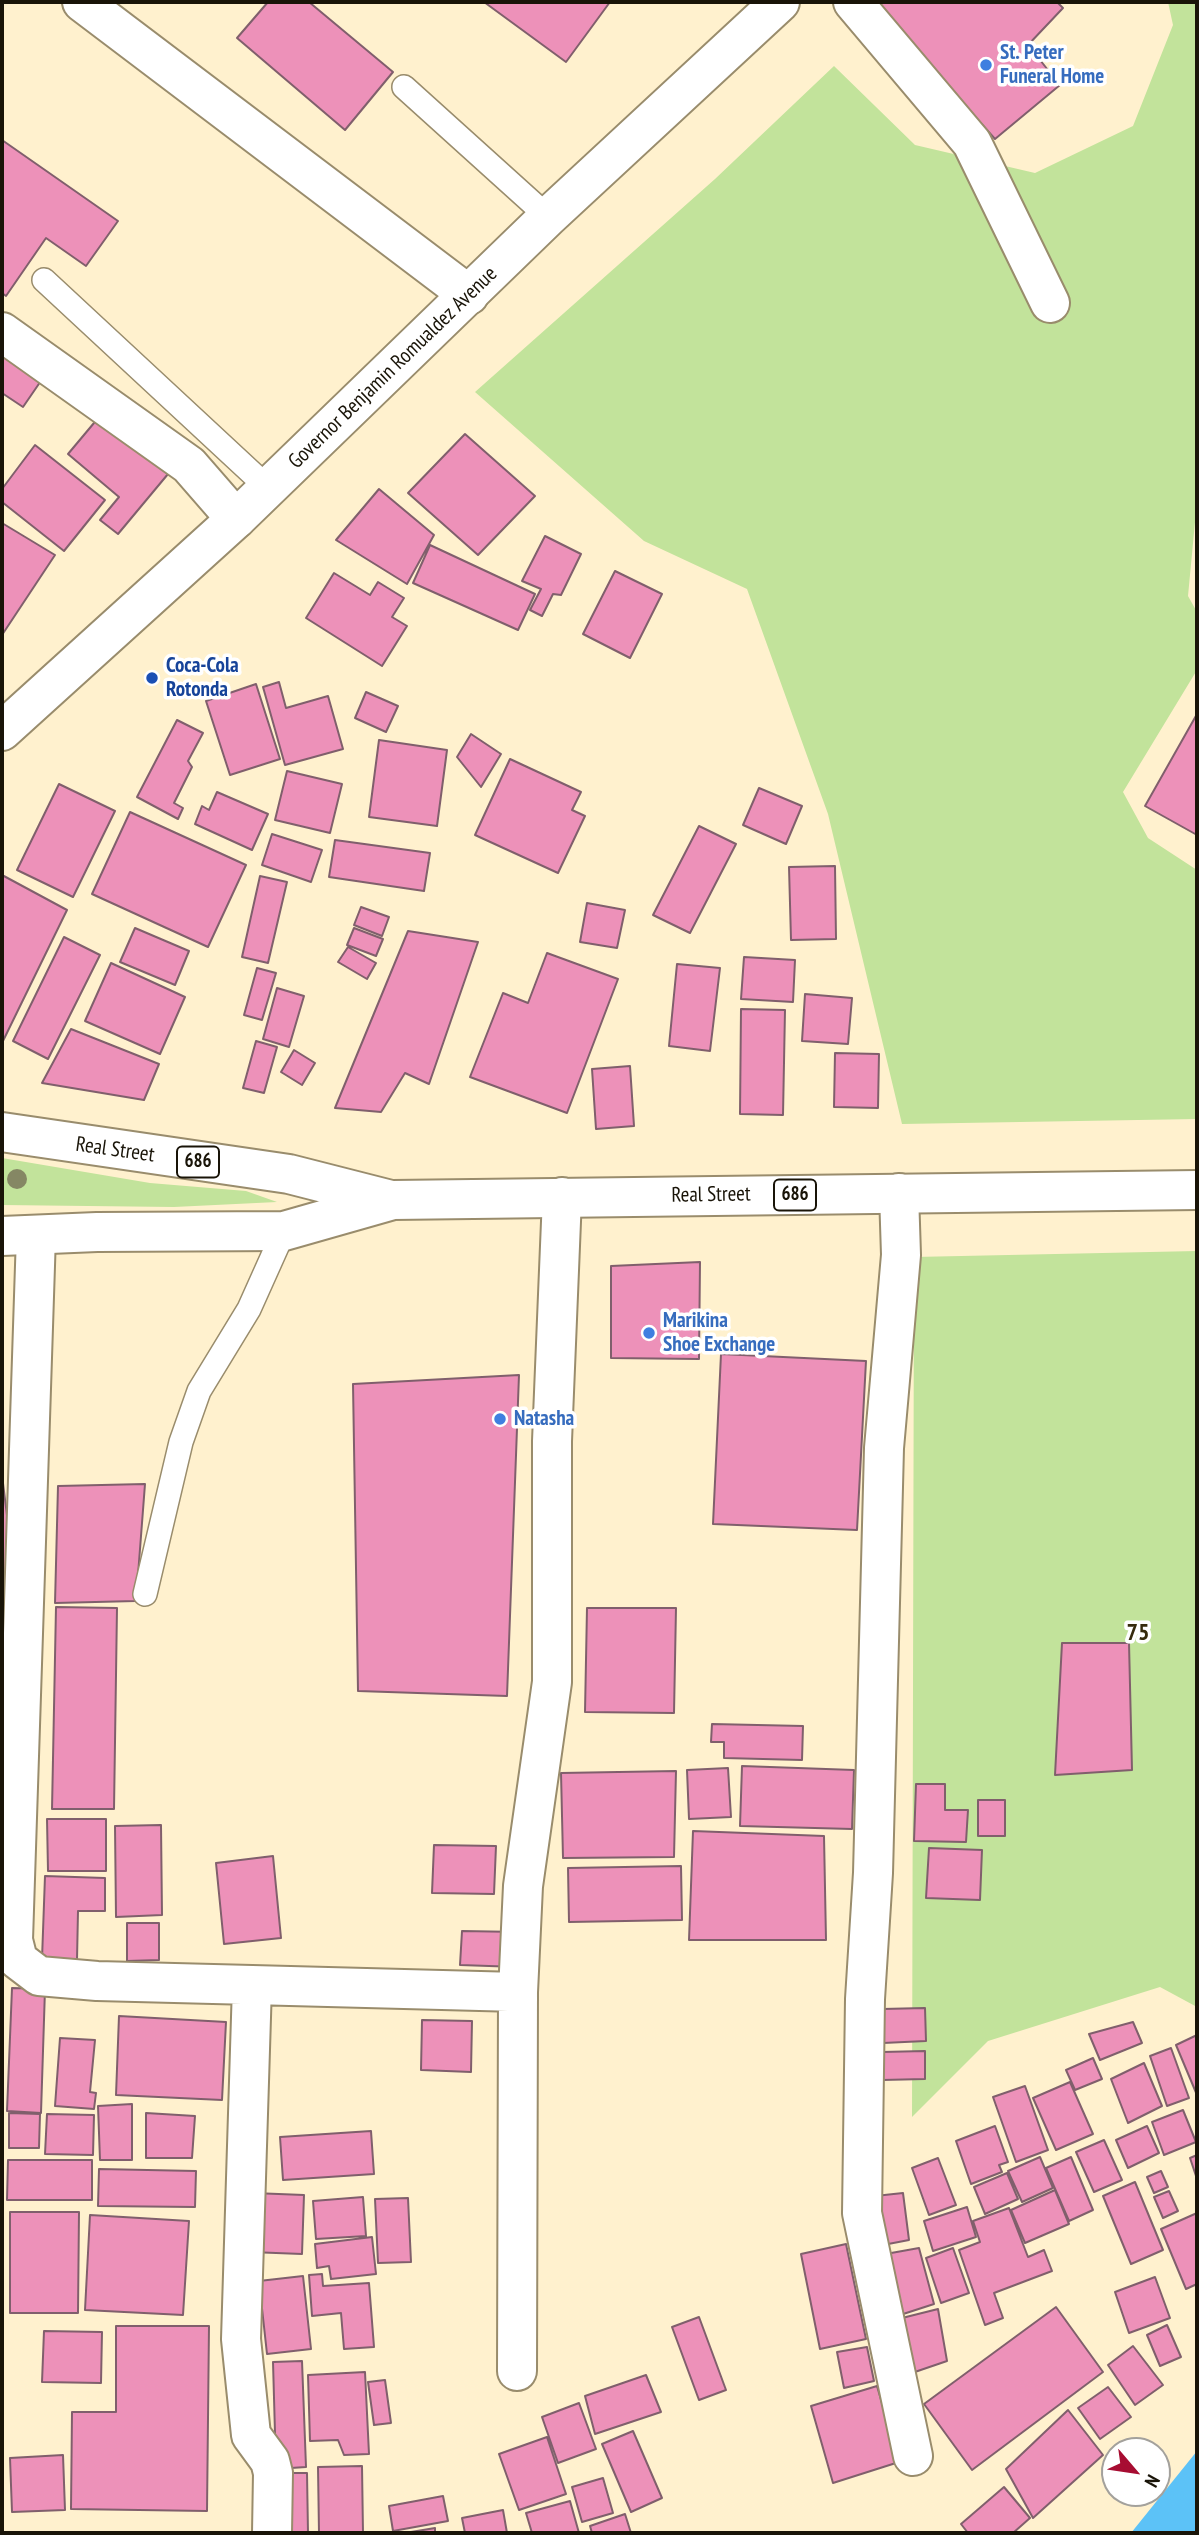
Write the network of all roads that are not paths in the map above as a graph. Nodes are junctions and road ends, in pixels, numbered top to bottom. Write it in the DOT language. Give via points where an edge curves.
graph roads {
  1 [pos="82,2"];
  2 [pos="780,2"];
  3 [pos="853,2"];
  4 [pos="404,87"];
  5 [pos="548,217"];
  6 [pos="44,280"];
  7 [pos="469,295"];
  8 [pos="1050,303"];
  9 [pos="2,332"];
  10 [pos="268,488"];
  11 [pos="236,519"];
  12 [pos="2,731"];
  13 [pos="2,1132"];
  14 [pos="1197,1190"];
  15 [pos="899,1193"];
  16 [pos="562,1197"];
  17 [pos="393,1200"];
  18 [pos="284,1231"];
  19 [pos="19,1236"];
  20 [pos="145,1594"];
  21 [pos="252,1985"];
  22 [pos="518,1992"];
  23 [pos="517,2371"];
  24 [pos="913,2456"];
  25 [pos="272,2533"];
  1 -- 7 [label="street"];
  2 -- 5 [label="street, Governor Benjamin Romualdez Avenue"];
  3 -- 8 [label="street" via="972,143"];
  4 -- 5 [label="lane"];
  5 -- 7 [label="street, Governor Benjamin Romualdez Avenue"];
  6 -- 10 [label="lane"];
  7 -- 10 [label="street, Governor Benjamin Romualdez Avenue"];
  9 -- 11 [label="street" via="189,465"];
  10 -- 11 [label="street, Governor Benjamin Romualdez Avenue"];
  11 -- 12 [label="street, Governor Benjamin Romualdez Avenue"];
  13 -- 17 [label="street, Real Street / 686" via="289,1174"];
  14 -- 15 [label="street, Real Street / 686"];
  15 -- 16 [label="street, Real Street / 686"];
  15 -- 24 [label="street" via="901,1255 884,1448 862,2213"];
  16 -- 17 [label="street, Real Street / 686"];
  16 -- 22 [label="street" via="552,1441 552,1682 523,1886"];
  17 -- 18 [label="street, Real Street / 686"];
  18 -- 19 [label="street, Real Street / 686"];
  18 -- 20 [label="lane" via="249,1309 200,1391 181,1442"];
  19 -- 21 [label="street" via="13,1940 18,1960 39,1976"];
  21 -- 22 [label="street"];
  21 -- 25 [label="street" via="241,2339 251,2435 273,2473"];
  22 -- 23 [label="street"];
}
